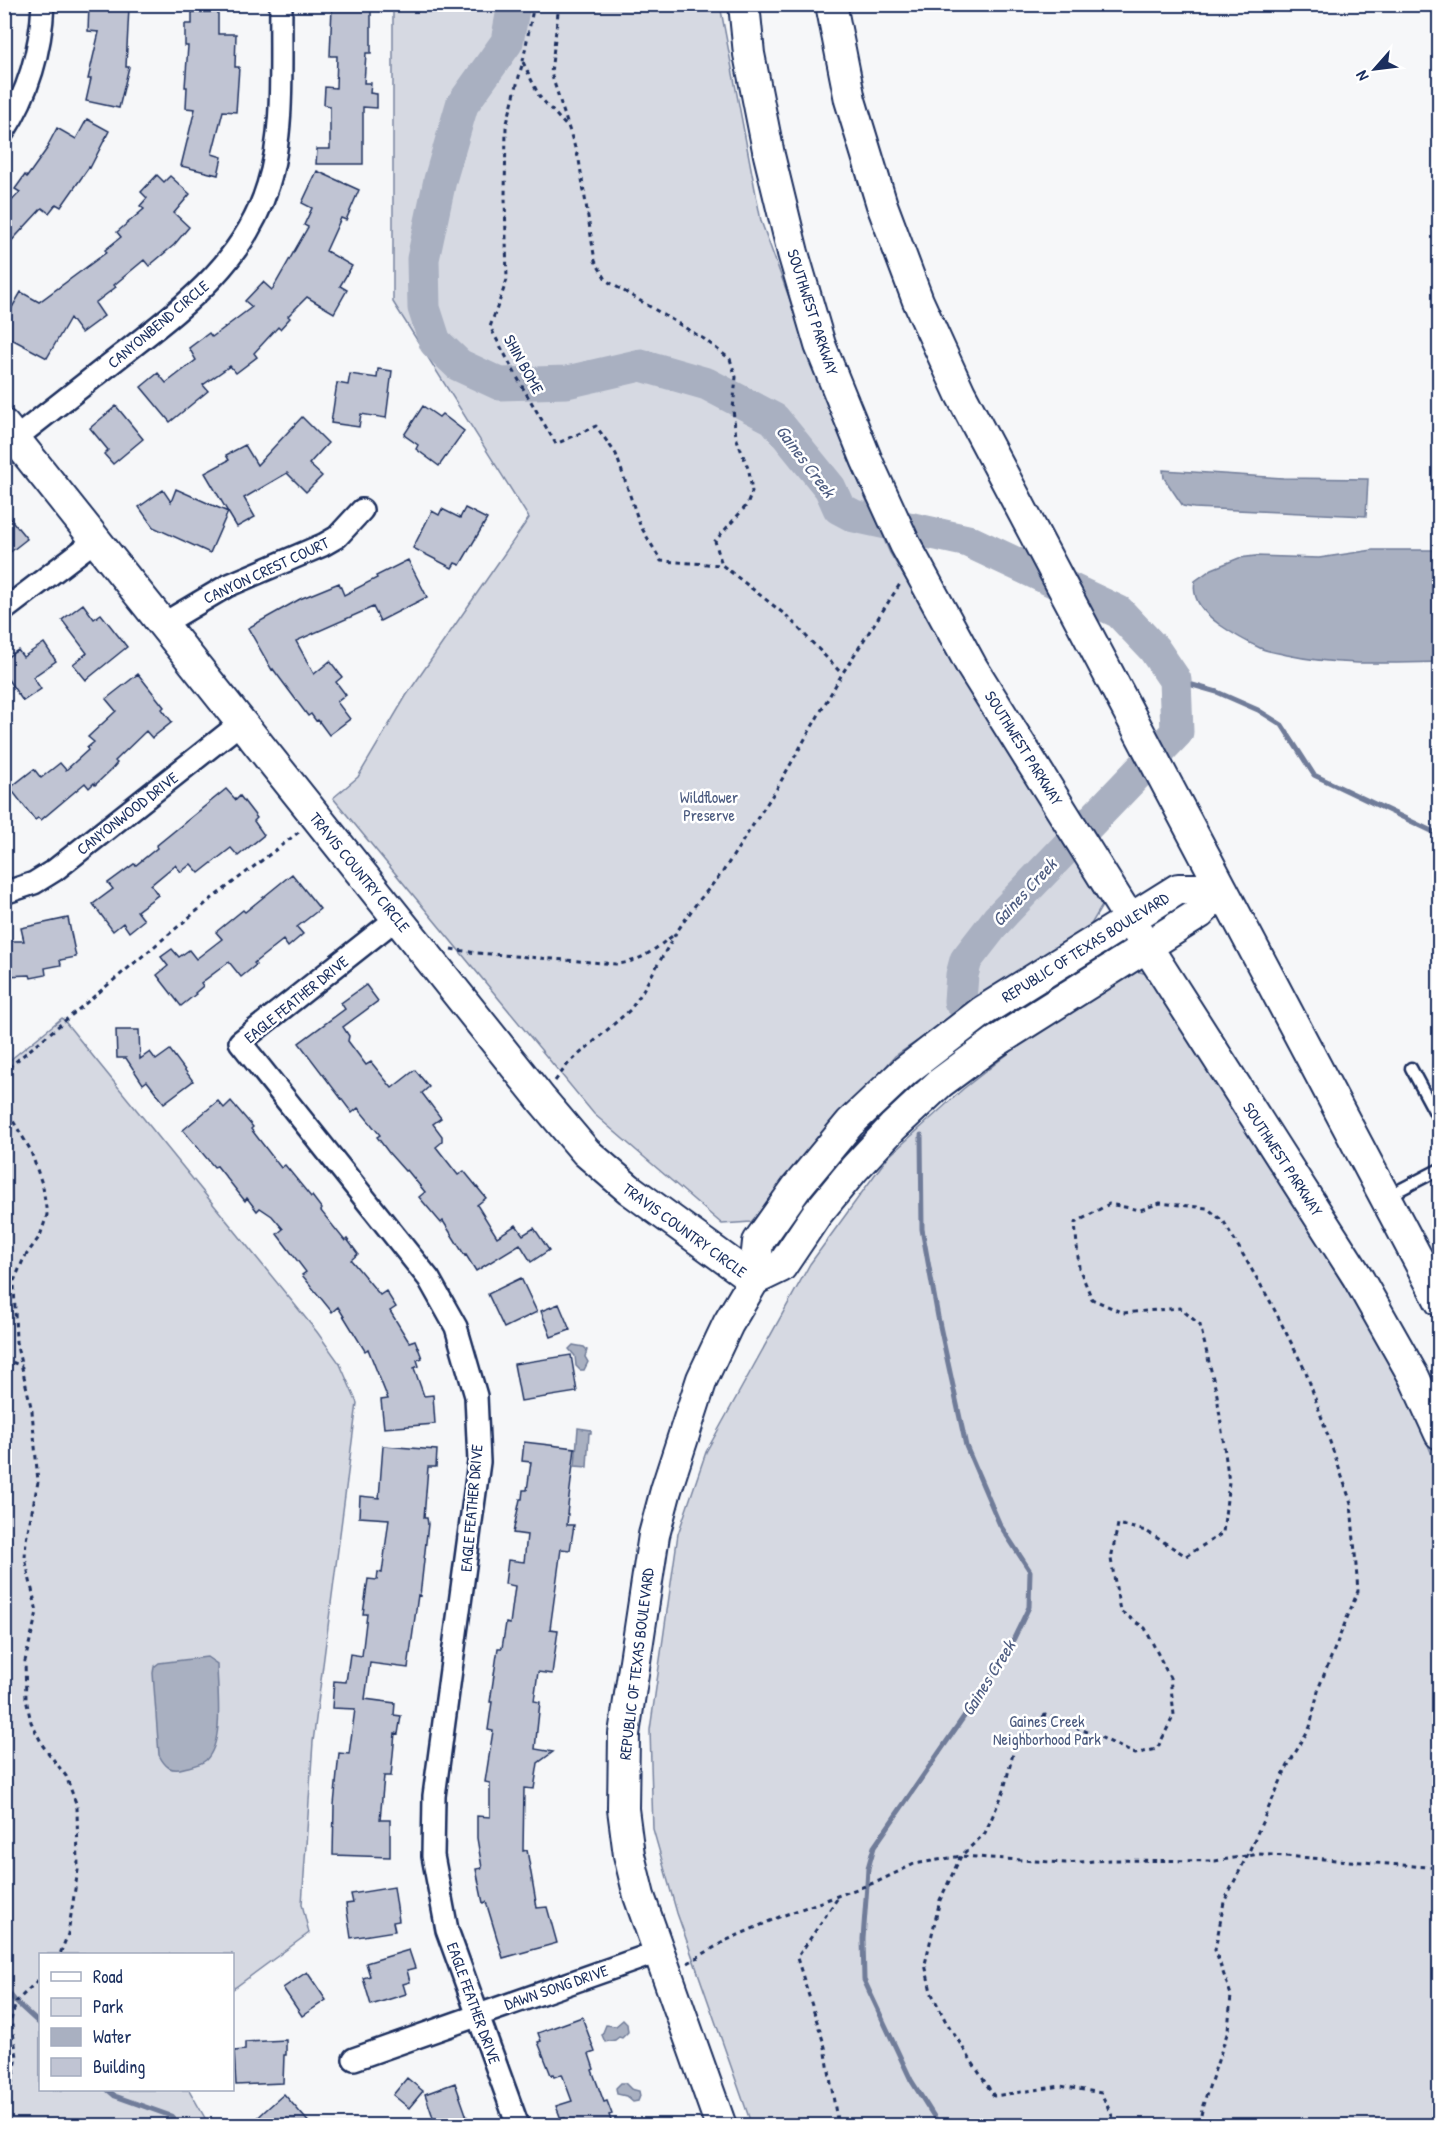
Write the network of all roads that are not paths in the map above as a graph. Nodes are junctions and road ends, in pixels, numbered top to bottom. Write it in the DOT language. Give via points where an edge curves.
graph roads {
  1 [pos="43,4"];
  2 [pos="281,4"];
  3 [pos="744,4"];
  4 [pos="831,4"];
  5 [pos="4,131"];
  6 [pos="10,431"];
  7 [pos="362,510"];
  8 [pos="97,539"];
  9 [pos="4,610"];
  10 [pos="163,624"];
  11 [pos="242,722"];
  12 [pos="1222,889"];
  13 [pos="4,893"];
  14 [pos="397,918"];
  15 [pos="1130,918"];
  16 [pos="1147,947"];
  17 [pos="1411,1068"];
  18 [pos="1440,1122"];
  19 [pos="1440,1169"];
  20 [pos="1385,1198"];
  21 [pos="754,1280"];
  22 [pos="1440,1301"];
  23 [pos="1440,1434"];
  24 [pos="658,1952"];
  25 [pos="478,2014"];
  26 [pos="354,2059"];
  27 [pos="518,2126"];
  28 [pos="721,2126"];
  1 -- 5 [label="street" via="34,65"];
  2 -- 6 [label="street, CANYONBEND CIRCLE" via="278,130 273,163 259,209 245,237 198,294"];
  3 -- 15 [label="street, SOUTHWEST PARKWAY" via="749,54 793,253 820,345 867,461 910,553 972,667"];
  4 -- 12 [label="street" via="850,100 882,205 918,301 960,393"];
  6 -- 8 [label="street, TRAVIS COUNTRY CIRCLE"];
  7 -- 10 [label="street, CANYON CREST COURT" via="344,531 323,545 227,586"];
  8 -- 9 [label="street"];
  8 -- 10 [label="street, TRAVIS COUNTRY CIRCLE"];
  10 -- 11 [label="street, TRAVIS COUNTRY CIRCLE"];
  11 -- 13 [label="street, CANYONWOOD DRIVE" via="56,870"];
  11 -- 14 [label="street, TRAVIS COUNTRY CIRCLE"];
  12 -- 15 [label="street, REPUBLIC OF TEXAS BOULEVARD" via="1178,889"];
  12 -- 16 [label="street, REPUBLIC OF TEXAS BOULEVARD" via="1200,913"];
  12 -- 20 [label="street"];
  14 -- 21 [label="street, TRAVIS COUNTRY CIRCLE" via="586,1152 629,1189"];
  14 -- 25 [label="street, EAGLE FEATHER DRIVE" via="240,1042 429,1279 456,1327 476,1396 478,1462 434,1796 434,1856 447,1930"];
  15 -- 16 [label="street, SOUTHWEST PARKWAY"];
  15 -- 21 [label="street, REPUBLIC OF TEXAS BOULEVARD" via="982,1011 905,1071 850,1123 758,1242"];
  16 -- 21 [label="street, REPUBLIC OF TEXAS BOULEVARD" via="994,1043 940,1083 854,1169 781,1267"];
  16 -- 23 [label="street, SOUTHWEST PARKWAY" via="1358,1276 1414,1377"];
  17 -- 18 [label="lane"];
  19 -- 20 [label="lane"];
  20 -- 22 [label="street"];
  21 -- 24 [label="street, REPUBLIC OF TEXAS BOULEVARD" via="702,1379 663,1501 642,1603 624,1734 623,1809 631,1865"];
  24 -- 25 [label="street, DAWN SONG DRIVE"];
  24 -- 28 [label="street, REPUBLIC OF TEXAS BOULEVARD"];
  25 -- 26 [label="street, DAWN SONG DRIVE"];
  25 -- 27 [label="street, EAGLE FEATHER DRIVE"];
}
